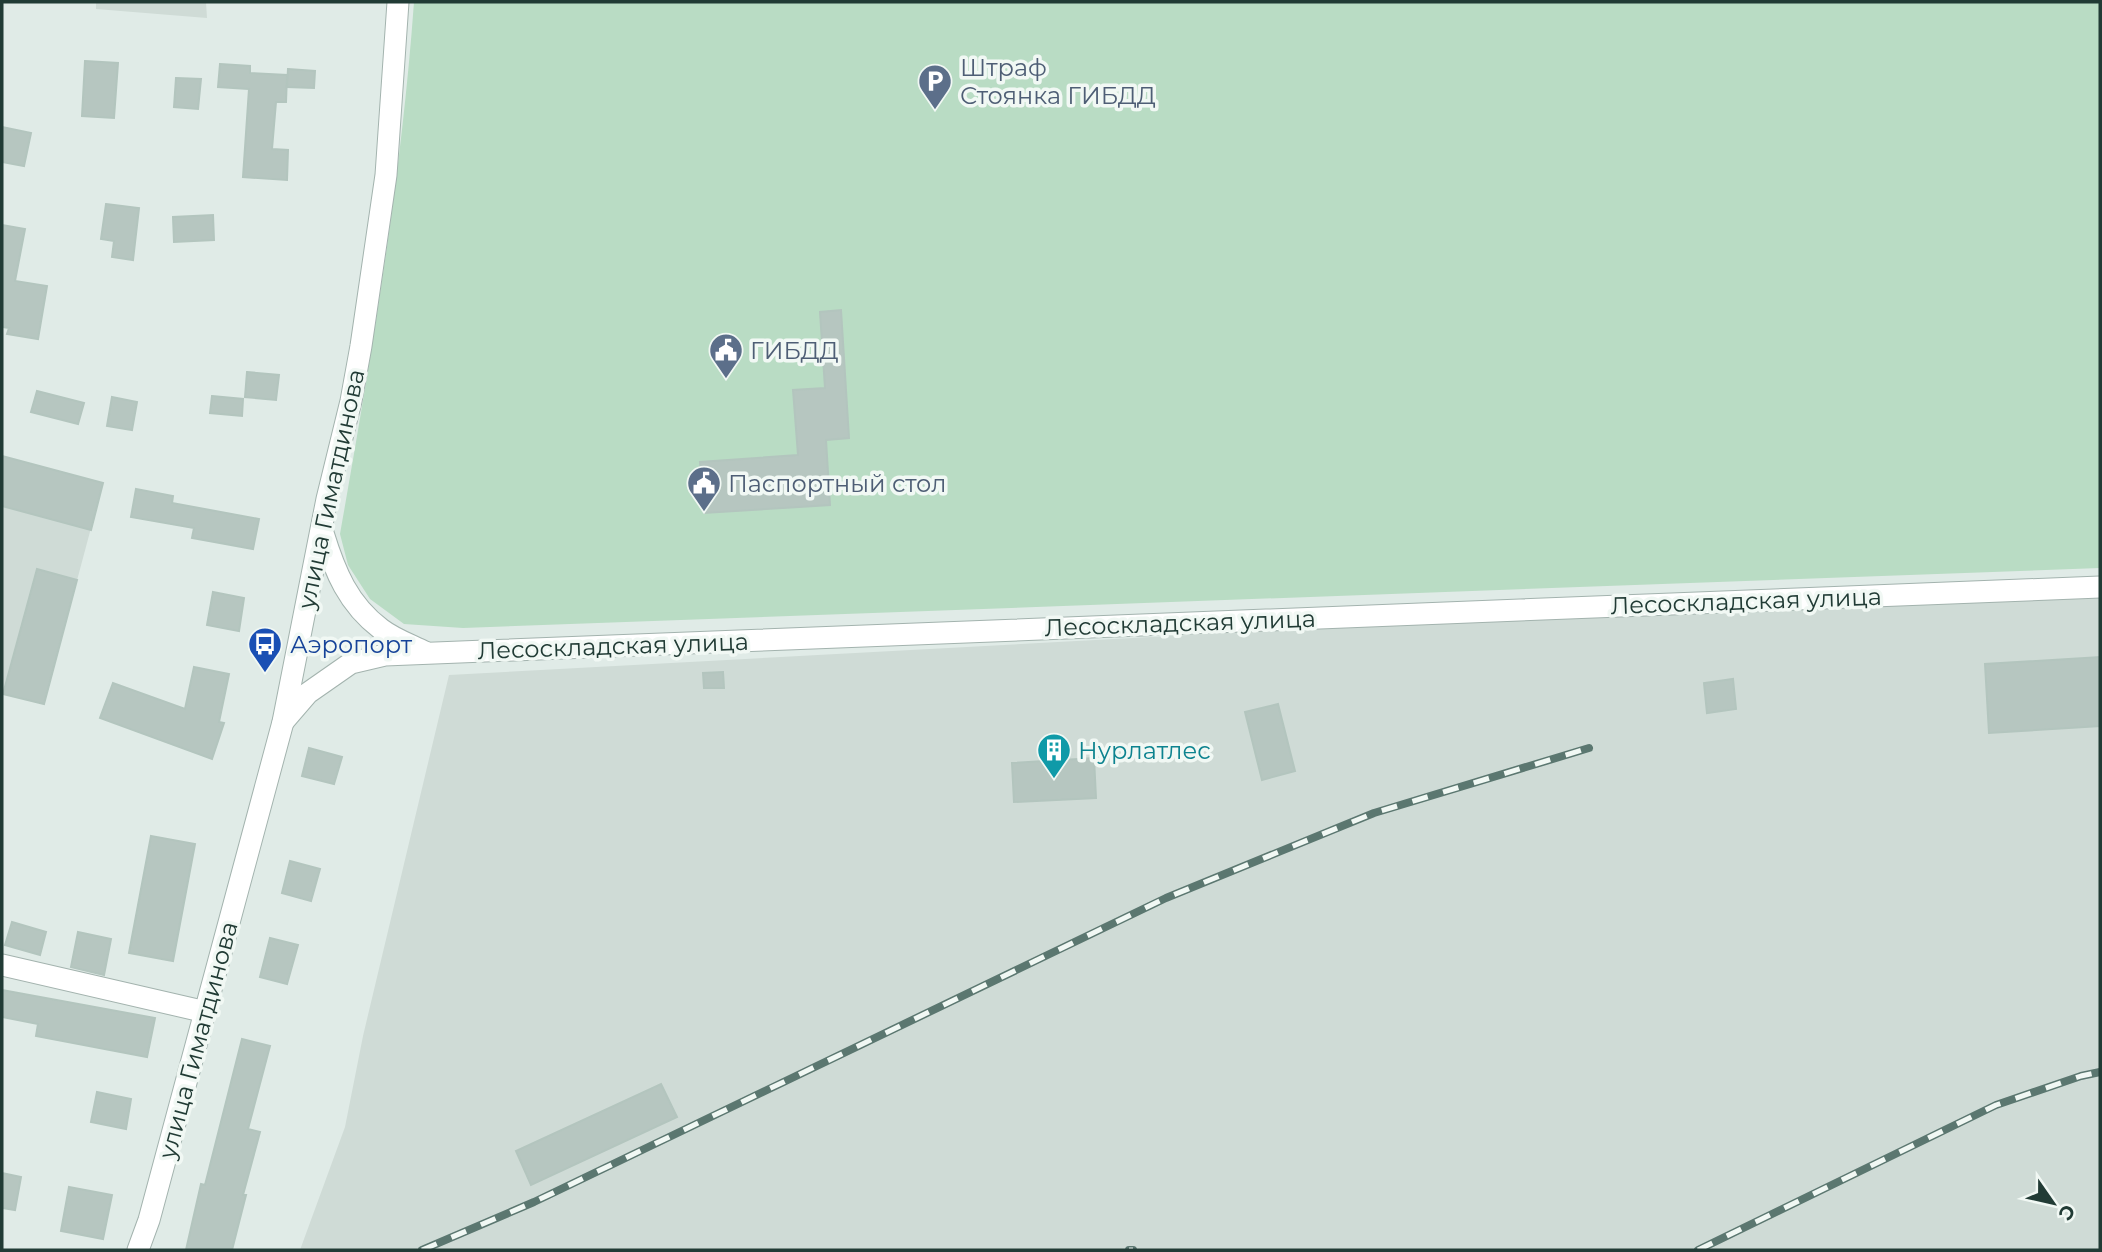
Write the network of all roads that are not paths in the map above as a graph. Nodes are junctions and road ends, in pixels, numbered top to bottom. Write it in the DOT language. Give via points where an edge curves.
graph roads {
  1 [pos="398,2"];
  2 [pos="322,530"];
  3 [pos="2100,587"];
  4 [pos="427,653"];
  5 [pos="283,722"];
  6 [pos="2,965"];
  7 [pos="205,1012"];
  8 [pos="138,1250"];
  1 -- 2 [label="street, улица Гиматдинова" via="386,175 351,401"];
  2 -- 4 [label="street" via="334,570 352,600 382,629"];
  2 -- 5 [label="street, улица Гиматдинова"];
  3 -- 4 [label="street, Лесоскладская улица"];
  4 -- 5 [label="street, Лесоскладская улица" via="351,663 308,693"];
  5 -- 7 [label="street, улица Гиматдинова"];
  6 -- 7 [label="street"];
  7 -- 8 [label="street, улица Гиматдинова"];
}
